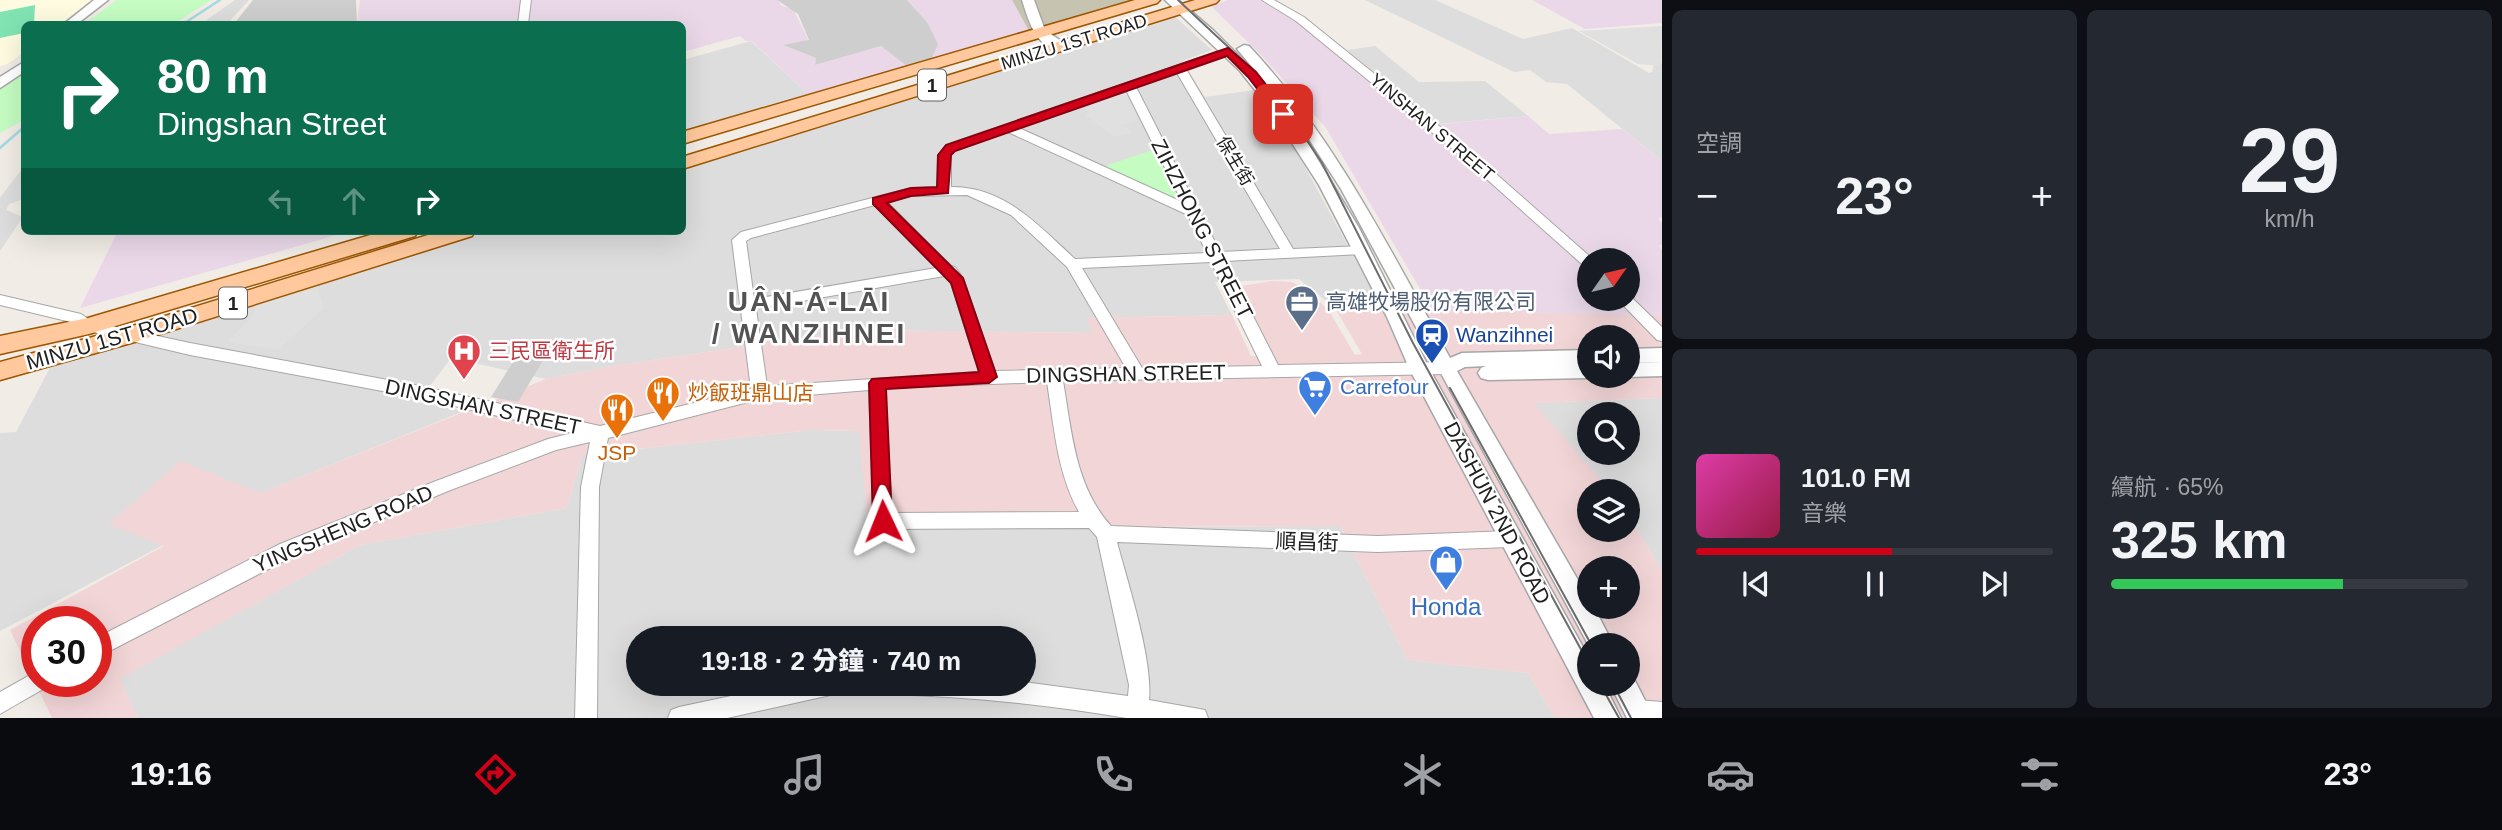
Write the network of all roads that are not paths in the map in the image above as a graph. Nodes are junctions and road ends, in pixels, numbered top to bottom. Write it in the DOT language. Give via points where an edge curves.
graph roads {
  1 [pos="102,0"];
  2 [pos="111,0"];
  3 [pos="526,0"];
  4 [pos="1028,0"];
  5 [pos="1152,0"];
  6 [pos="1267,0"];
  7 [pos="1187,2"];
  8 [pos="74,21"];
  9 [pos="83,21"];
  10 [pos="523,21"];
  11 [pos="1049,39"];
  12 [pos="1228,51"];
  13 [pos="21,59"];
  14 [pos="21,68"];
  15 [pos="1180,69"];
  16 [pos="0,75"];
  17 [pos="928,76"];
  18 [pos="0,85"];
  19 [pos="1130,86"];
  20 [pos="1009,128"];
  21 [pos="686,137"];
  22 [pos="686,147"];
  23 [pos="686,154"];
  24 [pos="686,162"];
  25 [pos="944,190"];
  26 [pos="878,201"];
  27 [pos="1194,214"];
  28 [pos="357,235"];
  29 [pos="393,235"];
  30 [pos="415,235"];
  31 [pos="451,235"];
  32 [pos="1362,250"];
  33 [pos="1577,252"];
  34 [pos="1289,253"];
  35 [pos="1216,257"];
  36 [pos="1072,264"];
  37 [pos="950,270"];
  38 [pos="0,300"];
  39 [pos="749,305"];
  40 [pos="1639,312"];
  41 [pos="91,324"];
  42 [pos="0,334"];
  43 [pos="131,335"];
  44 [pos="1662,336"];
  45 [pos="0,345"];
  46 [pos="0,355"];
  47 [pos="1662,355"];
  48 [pos="1640,356"];
  49 [pos="1577,357"];
  50 [pos="1419,368"];
  51 [pos="1446,368"];
  52 [pos="1662,369"];
  53 [pos="1640,370"];
  54 [pos="0,371"];
  55 [pos="1273,371"];
  56 [pos="1577,371"];
  57 [pos="1137,373"];
  58 [pos="1054,376"];
  59 [pos="989,377"];
  60 [pos="877,383"];
  61 [pos="760,393"];
  62 [pos="600,433"];
  63 [pos="1091,520"];
  64 [pos="1106,534"];
  65 [pos="1509,539"];
  66 [pos="1595,633"];
  67 [pos="112,641"];
  68 [pos="1577,662"];
  69 [pos="21,691"];
  70 [pos="1036,693"];
  71 [pos="780,696"];
  72 [pos="1596,696"];
  73 [pos="1633,696"];
  74 [pos="0,704"];
  75 [pos="1135,714"];
  76 [pos="1647,714"];
  77 [pos="586,718"];
  78 [pos="679,718"];
  79 [pos="1197,718"];
  80 [pos="1608,718"];
  1 -- 8 [label="street"];
  2 -- 9 [label="street"];
  3 -- 10 [label="street"];
  4 -- 11 [label="street"];
  5 -- 11 [label="main road, MINZU 1ST ROAD / 1"];
  6 -- 33 [label="street, YINSHAN STREET" via="1300,19 1448,139"];
  7 -- 11 [label="main road, MINZU 1ST ROAD / 1"];
  7 -- 12 [label="street, DASHUN 2ND ROAD"];
  7 -- 51 [label="street, DASHUN 2ND ROAD" via="1268,72 1335,161"];
  11 -- 17 [label="main road, MINZU 1ST ROAD / 1"];
  11 -- 17 [label="main road, MINZU 1ST ROAD / 1"];
  12 -- 15 [label="street"];
  12 -- 32 [label="street, DASHUN 2ND ROAD" via="1252,75 1316,163"];
  13 -- 16 [label="street"];
  14 -- 18 [label="street"];
  15 -- 19 [label="street"];
  15 -- 34 [label="street, 保生街"];
  17 -- 21 [label="main road, MINZU 1ST ROAD / 1"];
  17 -- 22 [label="main road, MINZU 1ST ROAD / 1"];
  17 -- 23 [label="main road, MINZU 1ST ROAD / 1"];
  17 -- 24 [label="main road, MINZU 1ST ROAD / 1"];
  19 -- 20 [label="street"];
  19 -- 27 [label="street, ZIHZHONG STREET"];
  20 -- 25 [label="street" via="950,148 945,155"];
  20 -- 27 [label="street"];
  25 -- 26 [label="street"];
  25 -- 36 [label="street" via="968,191 1016,212"];
  26 -- 37 [label="street"];
  26 -- 39 [label="street" via="746,234 739,240"];
  27 -- 35 [label="street, ZIHZHONG STREET"];
  28 -- 41 [label="main road, MINZU 1ST ROAD / 1"];
  29 -- 41 [label="main road, MINZU 1ST ROAD / 1"];
  30 -- 41 [label="main road, MINZU 1ST ROAD / 1"];
  31 -- 43 [label="main road, MINZU 1ST ROAD / 1"];
  32 -- 34 [label="street"];
  32 -- 50 [label="street, DASHUN 2ND ROAD"];
  34 -- 35 [label="street"];
  35 -- 36 [label="street"];
  35 -- 55 [label="street, ZIHZHONG STREET"];
  36 -- 57 [label="street"];
  37 -- 39 [label="street"];
  37 -- 59 [label="street" via="958,281"];
  38 -- 41 [label="street"];
  39 -- 61 [label="street"];
  40 -- 44 [label="street"];
  41 -- 42 [label="main road, MINZU 1ST ROAD / 1"];
  41 -- 43 [label="street"];
  41 -- 45 [label="main road, MINZU 1ST ROAD / 1"];
  41 -- 46 [label="main road, MINZU 1ST ROAD / 1"];
  43 -- 54 [label="main road, MINZU 1ST ROAD / 1"];
  43 -- 62 [label="street, DINGSHAN STREET"];
  47 -- 48 [label="street"];
  49 -- 51 [label="street, DINGSHAN STREET" via="1462,360"];
  50 -- 51 [label="street, DINGSHAN STREET"];
  50 -- 55 [label="street, DINGSHAN STREET"];
  50 -- 65 [label="street, DASHUN 2ND ROAD"];
  51 -- 56 [label="street" via="1471,373"];
  51 -- 66 [label="street, DASHUN 2ND ROAD"];
  52 -- 53 [label="street"];
  55 -- 57 [label="street, DINGSHAN STREET"];
  57 -- 58 [label="street, DINGSHAN STREET"];
  58 -- 59 [label="street, DINGSHAN STREET"];
  58 -- 63 [label="street" via="1075,489"];
  59 -- 60 [label="street, DINGSHAN STREET"];
  60 -- 61 [label="street, DINGSHAN STREET"];
  60 -- 63 [label="street" via="883,521"];
  61 -- 62 [label="street, DINGSHAN STREET"];
  62 -- 67 [label="street, YINGSHENG ROAD" via="554,444 287,550"];
  62 -- 77 [label="street" via="590,487"];
  63 -- 64 [label="street"];
  64 -- 65 [label="street, 順昌街" via="1378,544"];
  64 -- 75 [label="street" via="1140,685"];
  65 -- 68 [label="street, DASHUN 2ND ROAD"];
  69 -- 74 [label="street"];
  70 -- 75 [label="street"];
  71 -- 78 [label="street"];
  72 -- 80 [label="street, DASHUN 2ND ROAD"];
  73 -- 76 [label="street"];
  75 -- 79 [label="street"];
}
